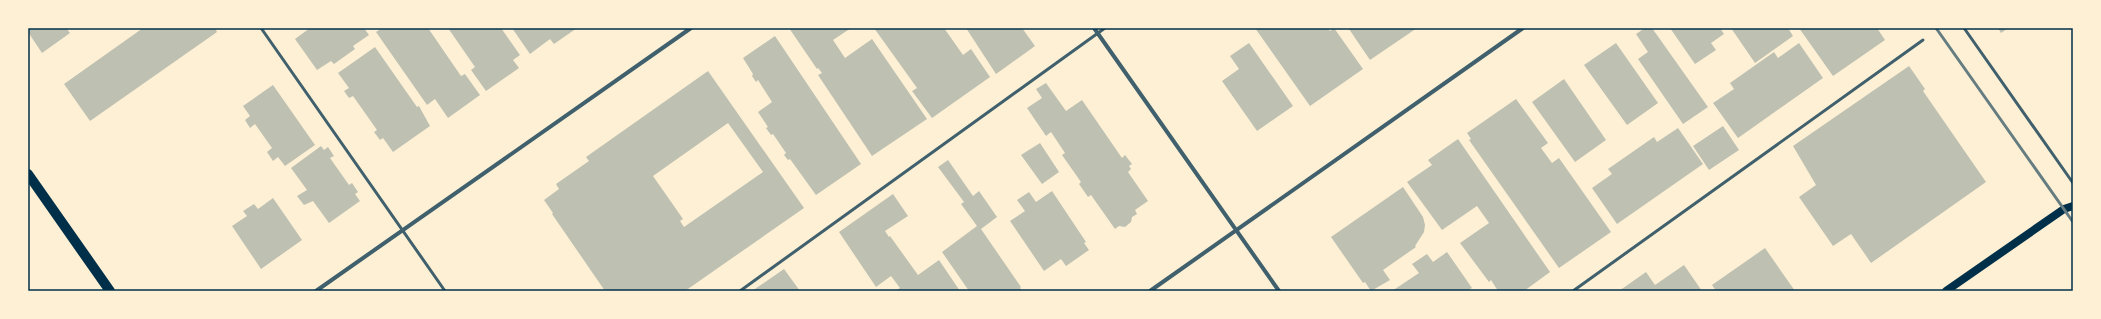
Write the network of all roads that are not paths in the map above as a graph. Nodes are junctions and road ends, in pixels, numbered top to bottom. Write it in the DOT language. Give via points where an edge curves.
graph roads {
  1 [pos="261,28"];
  2 [pos="691,28"];
  3 [pos="1094,28"];
  4 [pos="1105,28"];
  5 [pos="1523,28"];
  6 [pos="1964,28"];
  7 [pos="1097,34"];
  8 [pos="1923,40"];
  9 [pos="28,174"];
  10 [pos="2073,183"];
  11 [pos="2073,206"];
  12 [pos="402,230"];
  13 [pos="1236,230"];
  14 [pos="110,291"];
  15 [pos="316,291"];
  16 [pos="445,291"];
  17 [pos="740,291"];
  18 [pos="1150,291"];
  19 [pos="1279,291"];
  20 [pos="1573,291"];
  21 [pos="1946,291"];
  1 -- 12 [label="lane"];
  2 -- 12 [label="street"];
  3 -- 7 [label="street"];
  4 -- 7 [label="lane"];
  5 -- 13 [label="street"];
  6 -- 10 [label="lane"];
  7 -- 13 [label="street"];
  7 -- 17 [label="lane"];
  8 -- 20 [label="lane"];
  9 -- 14 [label="main road"];
  11 -- 21 [label="main road" via="2064,209"];
  12 -- 15 [label="street"];
  12 -- 16 [label="lane"];
  13 -- 18 [label="street"];
  13 -- 19 [label="street"];
}
